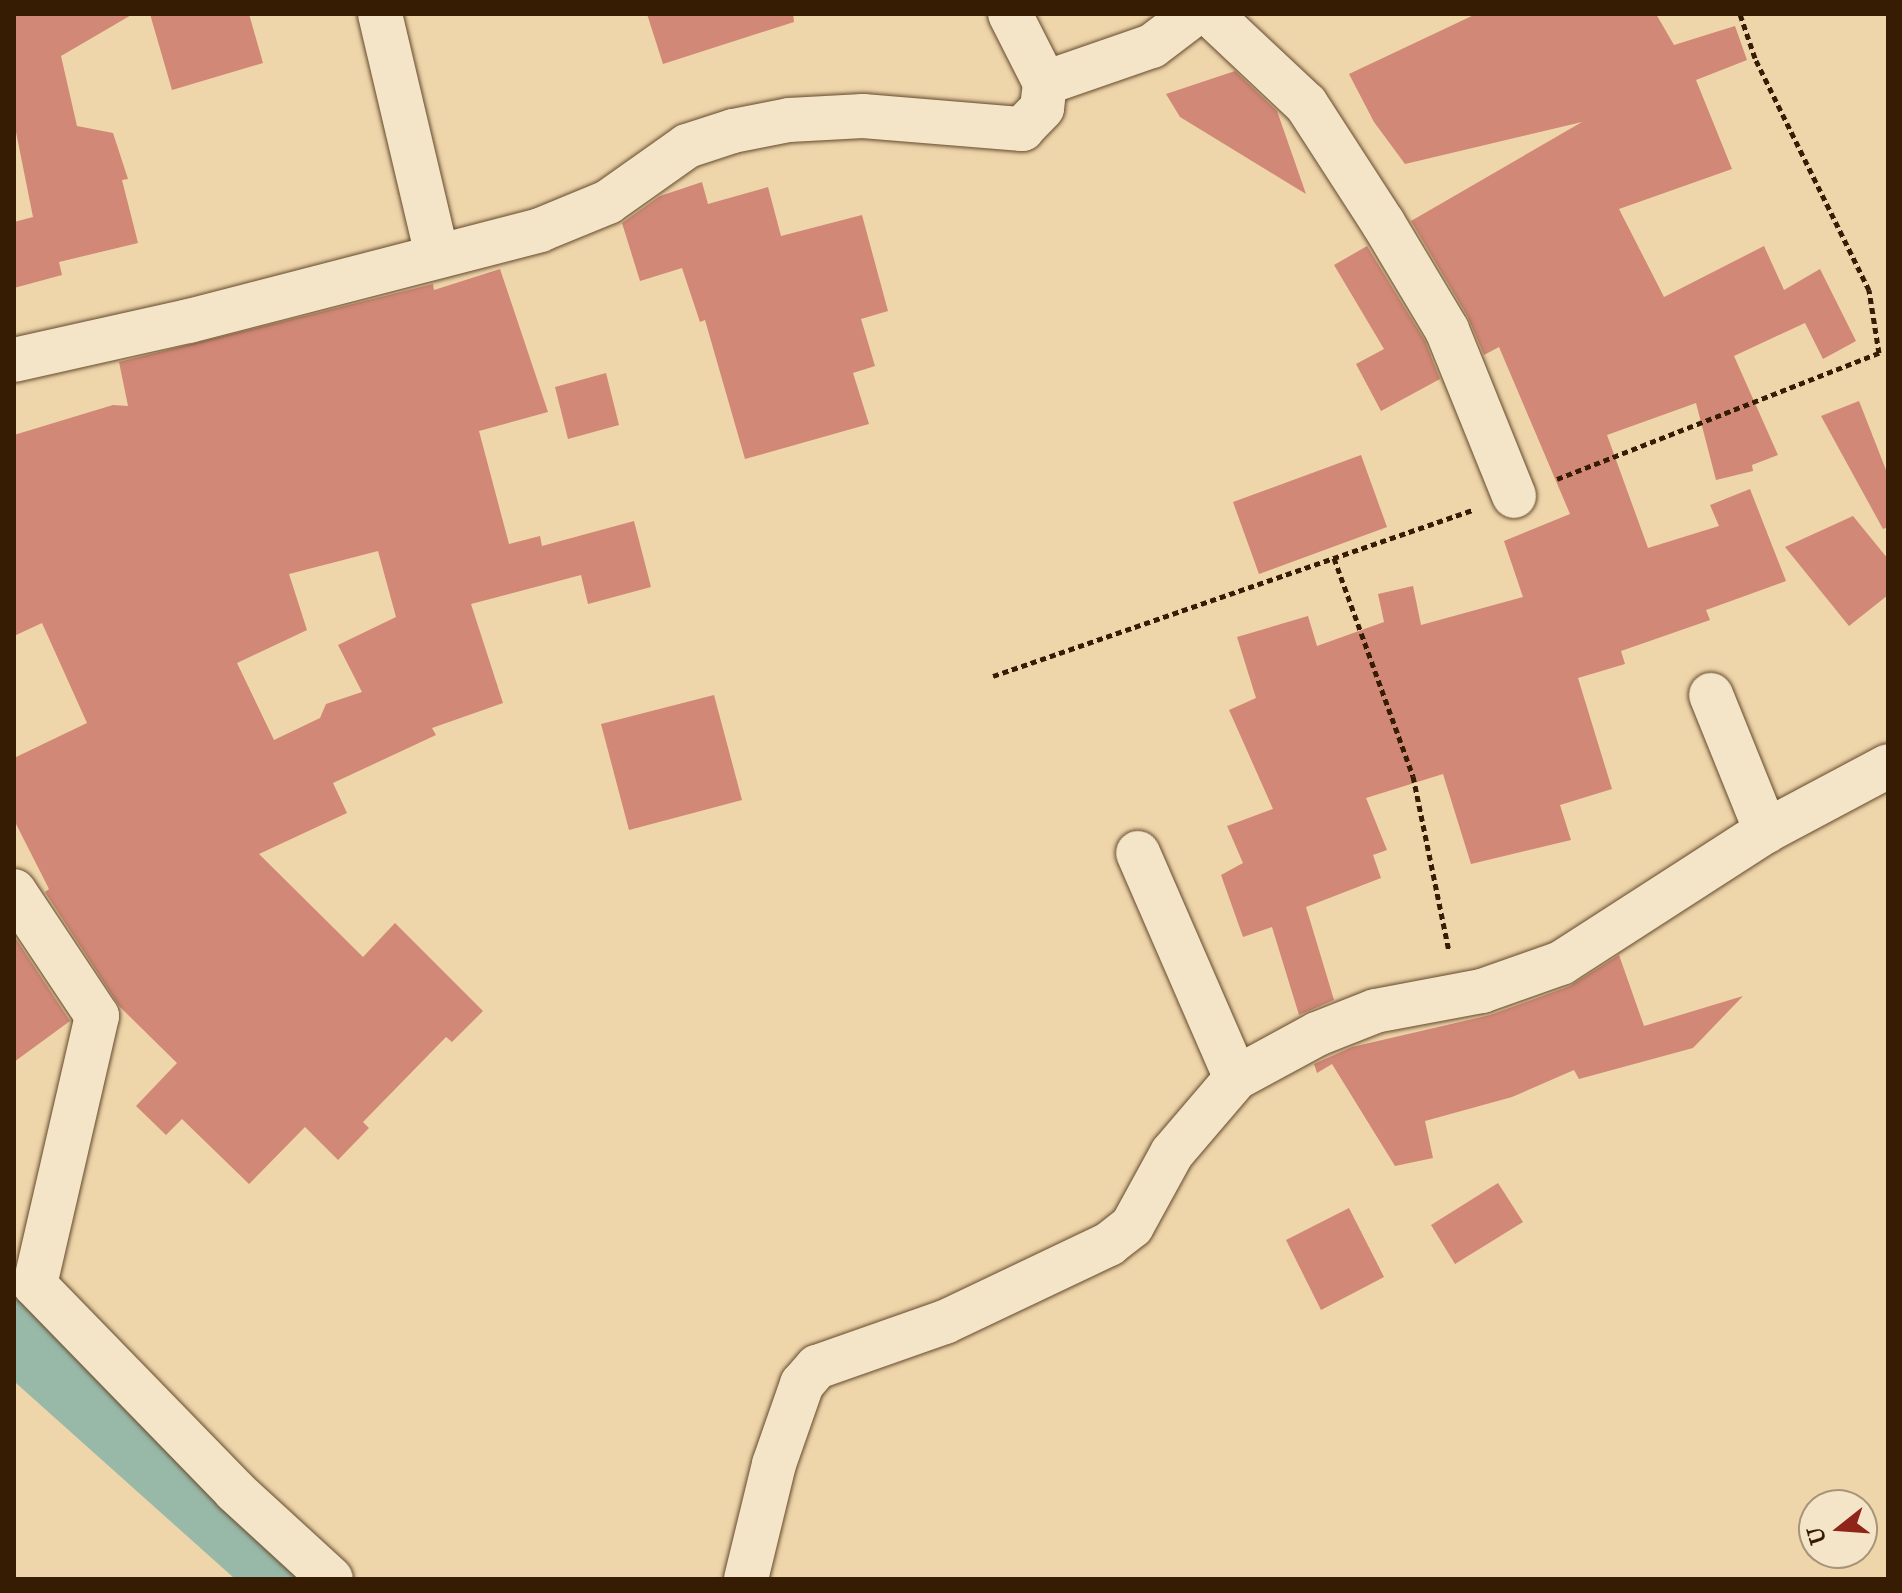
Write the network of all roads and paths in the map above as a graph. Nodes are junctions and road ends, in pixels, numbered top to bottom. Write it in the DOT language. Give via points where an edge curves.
graph roads {
  1 [pos="380,14"];
  2 [pos="1010,14"];
  3 [pos="1194,14"];
  4 [pos="1210,14"];
  5 [pos="1740,14"];
  6 [pos="1045,83"];
  7 [pos="437,256"];
  8 [pos="14,360"];
  9 [pos="1514,496"];
  10 [pos="1334,558"];
  11 [pos="993,676"];
  12 [pos="1711,695"];
  13 [pos="1888,766"];
  14 [pos="1766,831"];
  15 [pos="1138,853"];
  16 [pos="14,891"];
  17 [pos="1458,995"];
  18 [pos="1236,1078"];
  19 [pos="331,1579"];
  20 [pos="746,1579"];
  1 -- 7 [label="street"];
  2 -- 6 [label="street"];
  3 -- 6 [label="street" via="1152,46"];
  4 -- 9 [label="street" via="1306,104 1383,223 1447,330"];
  5 -- 9 [label="path" via="1755,58 1869,290 1879,353"];
  6 -- 7 [label="street" via="1042,108 1022,129 863,116 789,120 733,131 687,146 608,202 540,230"];
  7 -- 8 [label="street"];
  9 -- 10 [label="path"];
  10 -- 11 [label="path"];
  10 -- 17 [label="path" via="1413,776"];
  12 -- 14 [label="street"];
  13 -- 14 [label="street"];
  14 -- 17 [label="street" via="1561,963"];
  15 -- 18 [label="street"];
  16 -- 19 [label="street" via="97,1016 35,1285 235,1491"];
  17 -- 18 [label="street" via="1375,1011 1317,1034"];
  18 -- 20 [label="street" via="1172,1153 1132,1226 1109,1244 945,1322 817,1367 802,1384 774,1464"];
}
